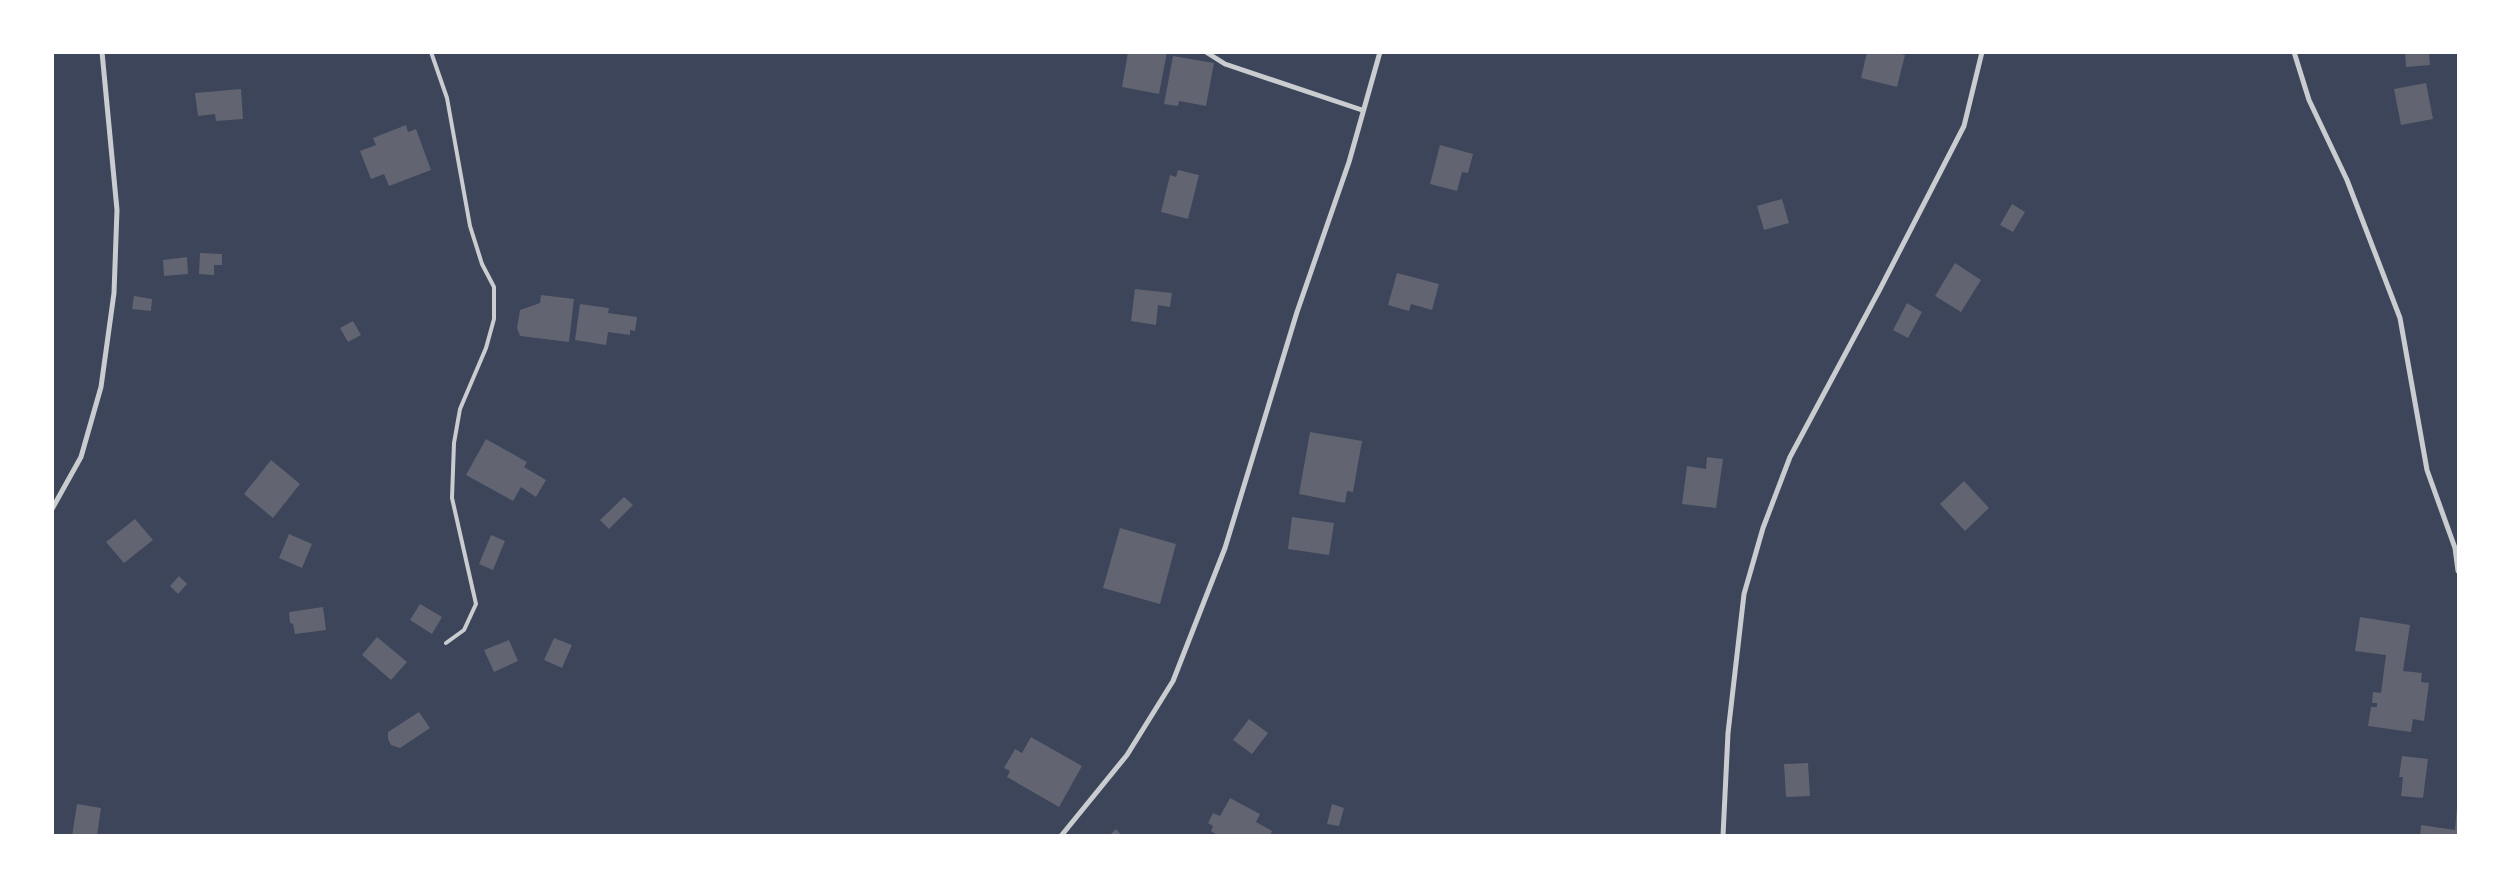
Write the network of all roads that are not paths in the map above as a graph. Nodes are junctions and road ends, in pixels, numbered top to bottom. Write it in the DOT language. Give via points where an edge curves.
graph roads {
  1 [pos="102,52"];
  2 [pos="431,52"];
  3 [pos="1206,52"];
  4 [pos="1380,52"];
  5 [pos="1982,52"];
  6 [pos="2294,52"];
  7 [pos="1362,110"];
  8 [pos="52,509"];
  9 [pos="2458,571"];
  10 [pos="446,642"];
  11 [pos="1061,836"];
  12 [pos="1723,836"];
  1 -- 8 [label="street" via="117,210 114,293 101,387 81,457"];
  2 -- 10 [label="lane" via="447,98 470,226 482,264 494,286 494,319 486,348 460,409 454,443 452,498 476,604 464,630"];
  3 -- 7 [label="street" via="1224,64"];
  4 -- 7 [label="street"];
  5 -- 12 [label="street" via="1964,126 1790,456 1763,528 1744,594 1728,733"];
  6 -- 9 [label="street" via="2309,100 2347,180 2400,318 2426,470 2455,548"];
  7 -- 11 [label="street" via="1349,162 1297,312 1225,548 1173,681 1127,755"];
}
